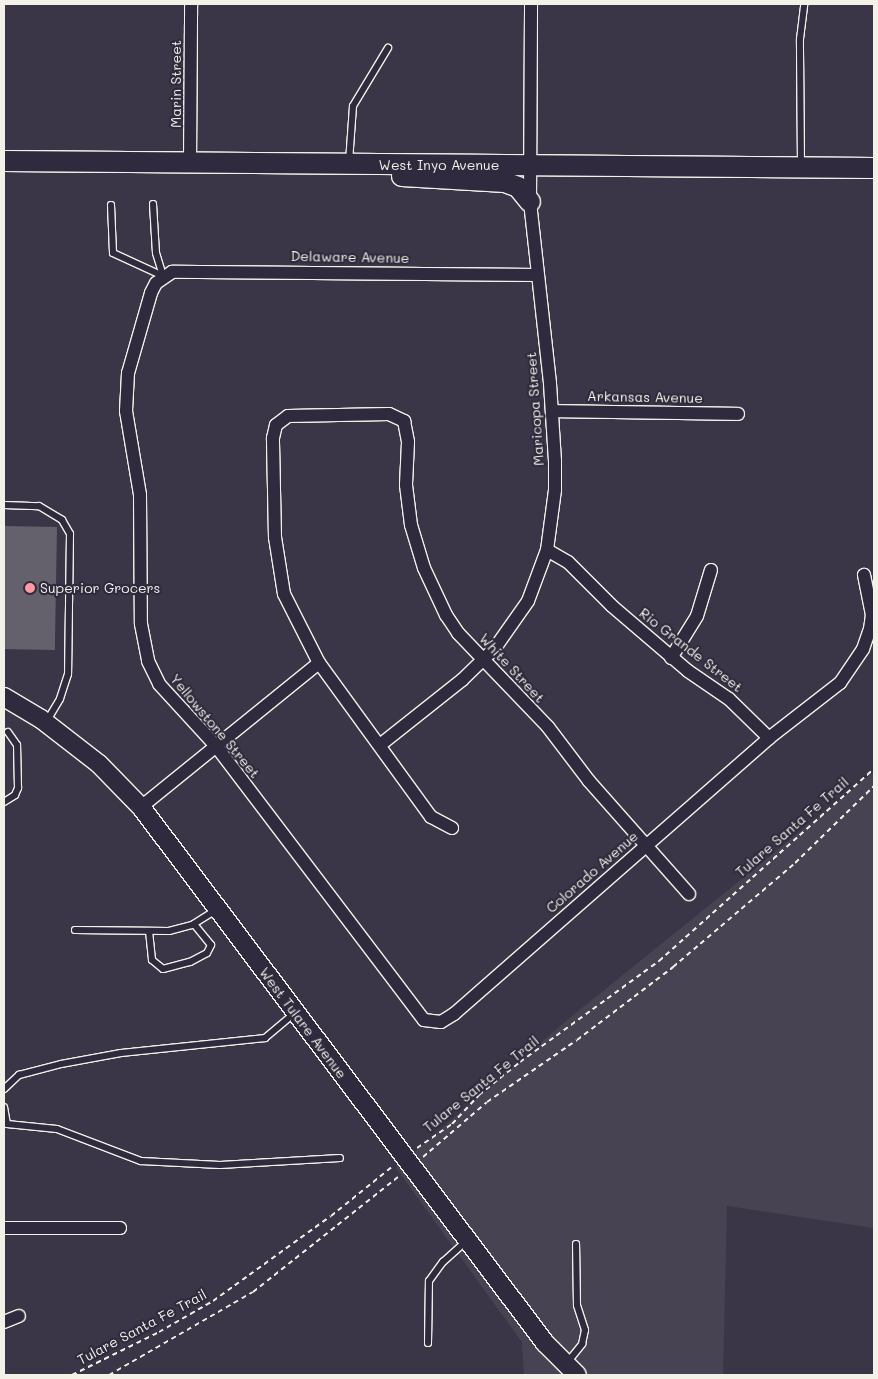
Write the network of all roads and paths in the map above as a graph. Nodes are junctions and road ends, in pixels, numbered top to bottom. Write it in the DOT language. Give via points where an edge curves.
graph roads {
  1 [pos="191,4"];
  2 [pos="531,4"];
  3 [pos="804,4"];
  4 [pos="388,48"];
  5 [pos="4,161"];
  6 [pos="190,164"];
  7 [pos="349,164"];
  8 [pos="372,164"];
  9 [pos="531,166"];
  10 [pos="802,168"];
  11 [pos="874,168"];
  12 [pos="530,202"];
  13 [pos="153,204"];
  14 [pos="111,205"];
  15 [pos="537,275"];
  16 [pos="163,276"];
  17 [pos="553,411"];
  18 [pos="738,414"];
  19 [pos="4,506"];
  20 [pos="547,550"];
  21 [pos="711,570"];
  22 [pos="864,575"];
  23 [pos="671,658"];
  24 [pos="484,659"];
  25 [pos="319,663"];
  26 [pos="4,697"];
  27 [pos="46,723"];
  28 [pos="8,732"];
  29 [pos="769,738"];
  30 [pos="380,745"];
  31 [pos="216,746"];
  32 [pos="874,769"];
  33 [pos="874,786"];
  34 [pos="4,802"];
  35 [pos="141,807"];
  36 [pos="452,828"];
  37 [pos="645,845"];
  38 [pos="689,894"];
  39 [pos="217,910"];
  40 [pos="194,924"];
  41 [pos="75,930"];
  42 [pos="149,931"];
  43 [pos="295,1013"];
  44 [pos="432,1023"];
  45 [pos="4,1089"];
  46 [pos="4,1107"];
  47 [pos="340,1158"];
  48 [pos="403,1158"];
  49 [pos="421,1158"];
  50 [pos="398,1177"];
  51 [pos="4,1228"];
  52 [pos="120,1228"];
  53 [pos="467,1240"];
  54 [pos="576,1244"];
  55 [pos="19,1316"];
  56 [pos="4,1322"];
  57 [pos="428,1343"];
  58 [pos="571,1370"];
  59 [pos="72,1375"];
  60 [pos="109,1375"];
  1 -- 6 [label="street, Marin Street"];
  2 -- 9 [label="street, Maricopa Street"];
  3 -- 10 [label="lane" via="800,39"];
  4 -- 7 [label="lane" via="353,106"];
  5 -- 6 [label="main road, West Inyo Avenue"];
  6 -- 7 [label="main road, West Inyo Avenue"];
  7 -- 8 [label="main road, West Inyo Avenue"];
  8 -- 9 [label="main road, West Inyo Avenue"];
  8 -- 12 [label="main road" via="408,178 505,182 518,187"];
  9 -- 10 [label="main road, West Inyo Avenue"];
  9 -- 12 [label="street, Maricopa Street"];
  10 -- 11 [label="main road, West Inyo Avenue"];
  12 -- 15 [label="street, Maricopa Street"];
  13 -- 16 [label="lane" via="156,253"];
  14 -- 16 [label="lane" via="113,253"];
  15 -- 16 [label="street, Delaware Avenue" via="185,270"];
  15 -- 17 [label="street, Maricopa Street"];
  16 -- 31 [label="street, Yellowstone Street" via="151,293 132,352 126,392 128,431 140,495 143,638 148,662 159,684"];
  17 -- 18 [label="street, Arkansas Avenue"];
  17 -- 20 [label="street, Maricopa Street" via="555,490"];
  19 -- 27 [label="lane" via="39,506 62,520 70,534 68,674 60,699"];
  20 -- 23 [label="street, Rio Grande Street" via="582,573 612,606"];
  20 -- 24 [label="street, Maricopa Street" via="528,601 507,633"];
  21 -- 23 [label="street" via="697,616"];
  22 -- 29 [label="street, Colorado Avenue" via="872,615 863,649 840,683"];
  23 -- 29 [label="street, Rio Grande Street" via="729,699"];
  24 -- 25 [label="street, White Street" via="446,615 417,550 407,505 408,442 404,421 398,416 379,414 296,413 281,419 273,438 279,568 294,618"];
  24 -- 30 [label="street, Maricopa Street"];
  24 -- 37 [label="street, White Street" via="548,727 589,781"];
  25 -- 30 [label="street"];
  25 -- 31 [label="street"];
  26 -- 27 [label="main road, West Tulare Avenue"];
  27 -- 35 [label="main road, West Tulare Avenue" via="99,764"];
  28 -- 34 [label="lane" via="17,746 18,788 15,795"];
  29 -- 37 [label="street, Colorado Avenue"];
  30 -- 36 [label="street" via="430,817"];
  31 -- 35 [label="street"];
  31 -- 44 [label="street, Yellowstone Street" via="414,1011"];
  32 -- 48 [label="path, Tulare Santa Fe Trail" via="659,961 520,1062 479,1094 452,1124"];
  33 -- 49 [label="path, Tulare Santa Fe Trail" via="795,863 673,967 577,1040 487,1102"];
  35 -- 39 [label="main road, West Tulare Avenue"];
  37 -- 38 [label="street, White Street"];
  37 -- 44 [label="street, Colorado Avenue" via="454,1014"];
  39 -- 40 [label="lane"];
  39 -- 43 [label="main road, West Tulare Avenue"];
  40 -- 42 [label="lane" via="169,931"];
  40 -- 42 [label="lane" via="211,946 207,953 190,962 163,969 152,960"];
  41 -- 42 [label="lane"];
  43 -- 45 [label="lane" via="265,1038 121,1053 61,1064 19,1075"];
  43 -- 48 [label="main road, West Tulare Avenue"];
  46 -- 47 [label="lane" via="7,1124 57,1129 141,1161 220,1165"];
  48 -- 53 [label="main road, West Tulare Avenue"];
  48 -- 59 [label="path, Tulare Santa Fe Trail" via="331,1216 212,1301 159,1332"];
  50 -- 60 [label="path, Tulare Santa Fe Trail" via="253,1292"];
  51 -- 52 [label="street"];
  53 -- 57 [label="lane" via="443,1262 429,1281"];
  53 -- 58 [label="main road, West Tulare Avenue" via="545,1343"];
  54 -- 58 [label="lane" via="577,1306 585,1330"];
  55 -- 56 [label="street"];
}
